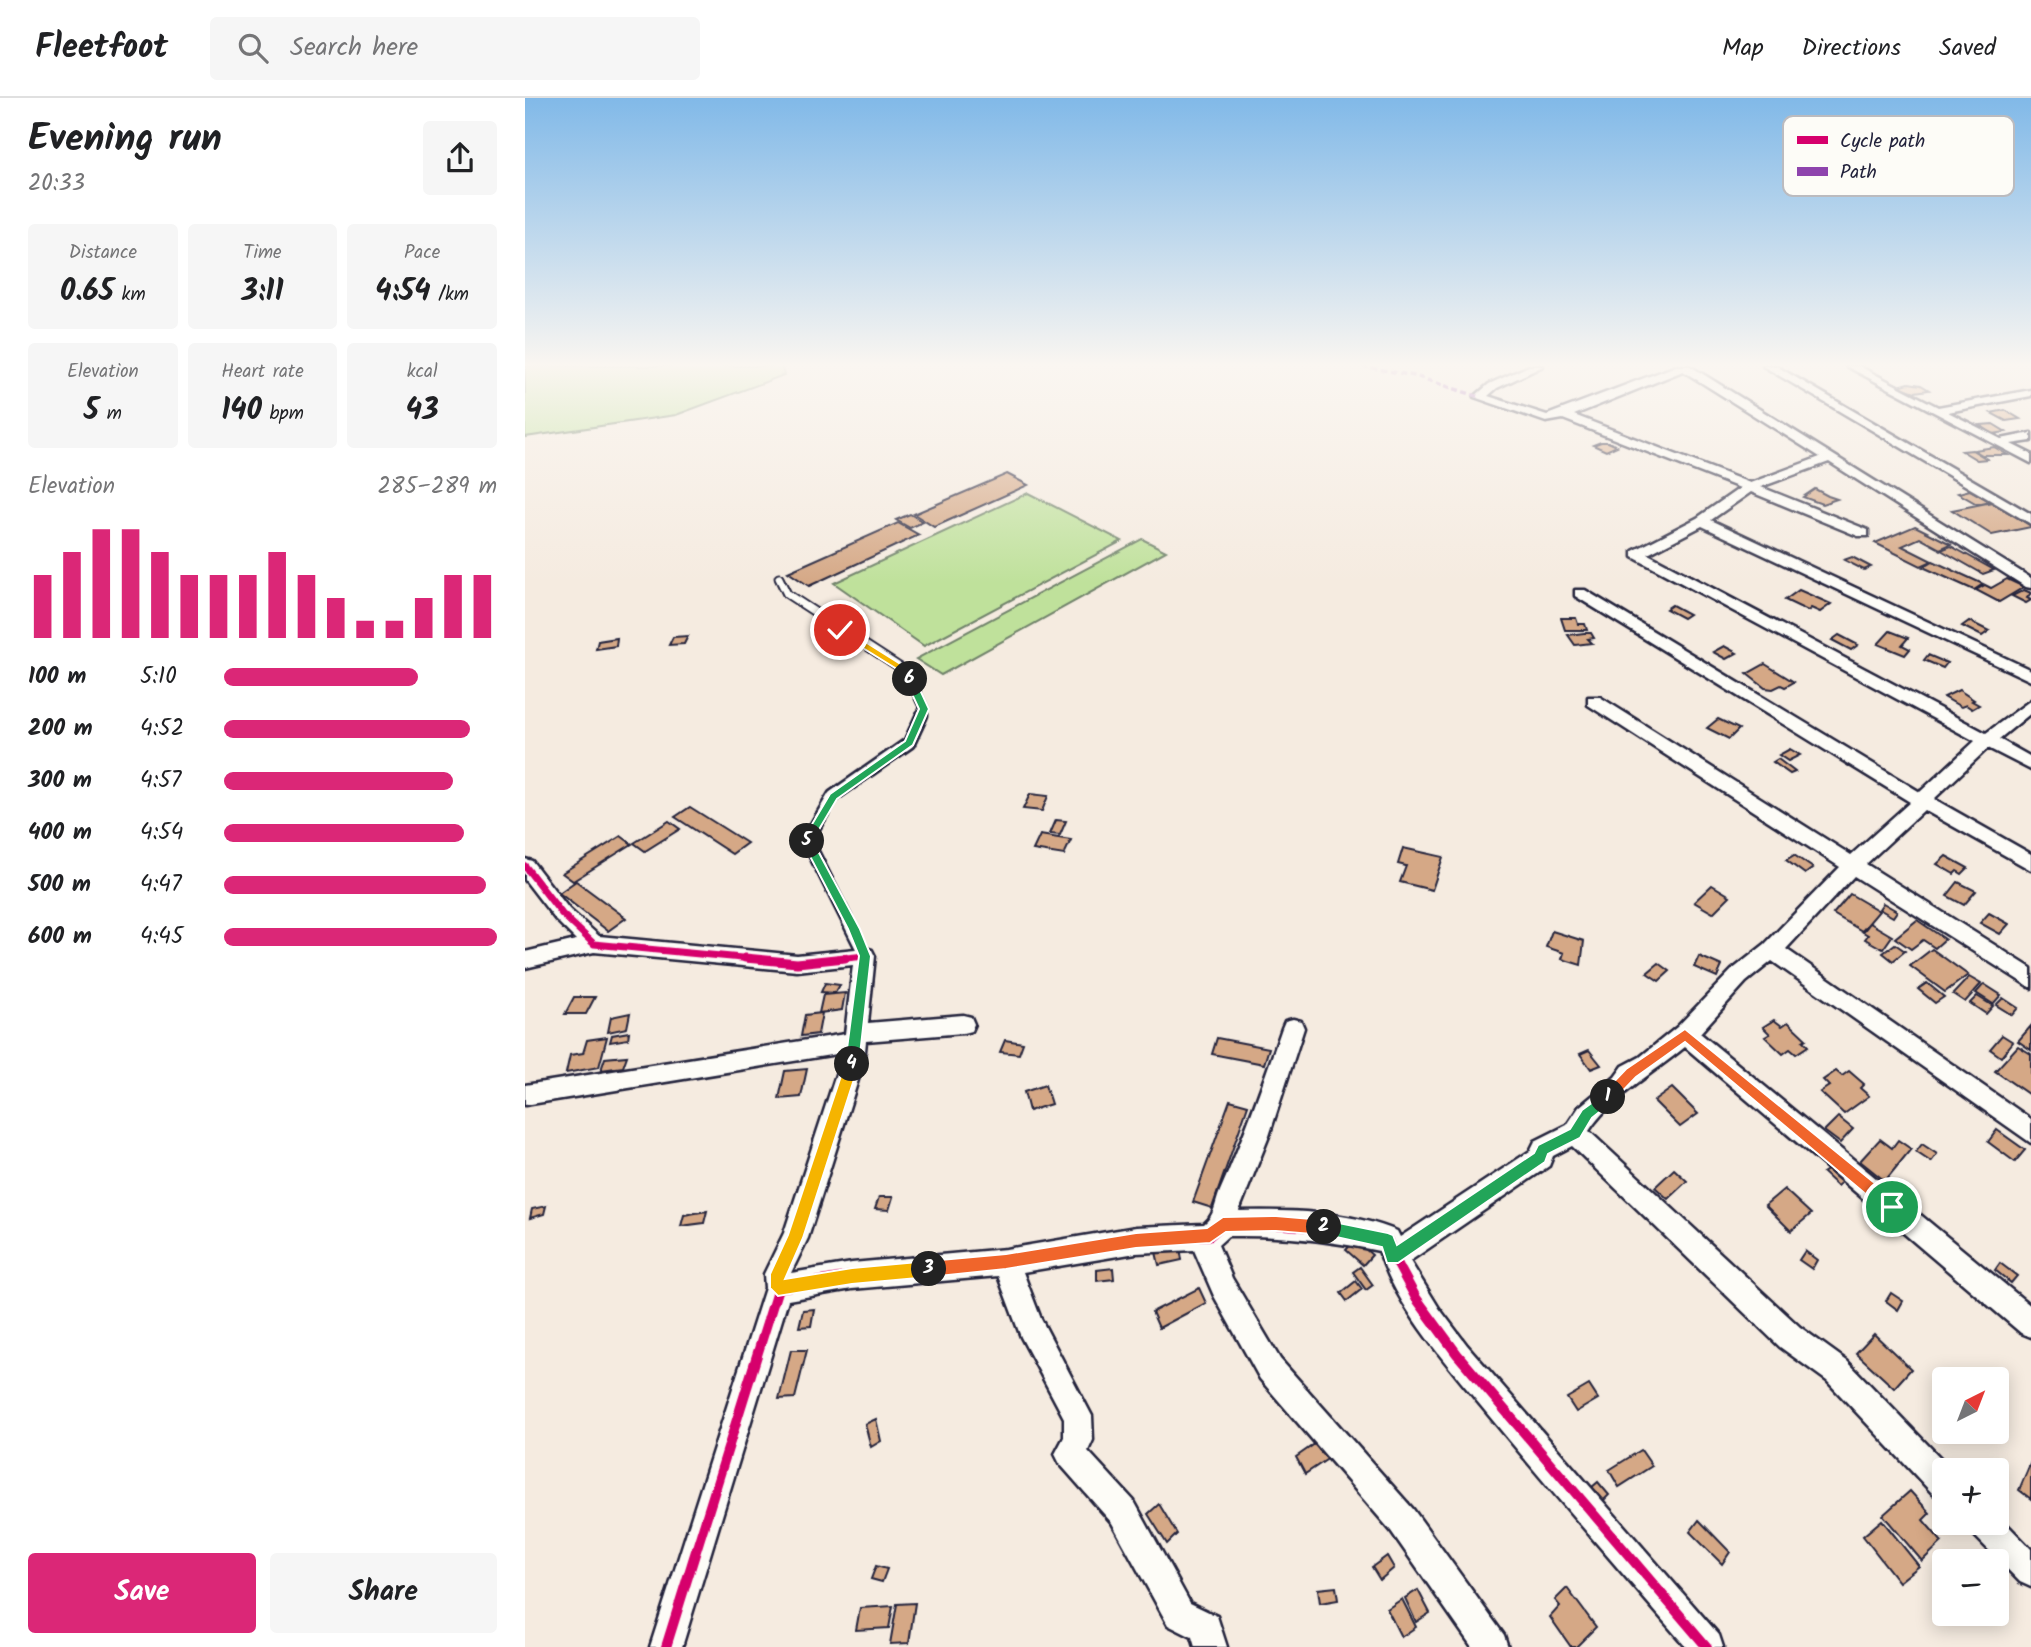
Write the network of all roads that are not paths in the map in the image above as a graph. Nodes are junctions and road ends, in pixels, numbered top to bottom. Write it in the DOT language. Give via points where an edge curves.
graph roads {
  1 [pos="1628,438"];
  2 [pos="1801,438"];
  3 [pos="1891,438"];
  4 [pos="1995,438"];
  5 [pos="2024,438"];
  6 [pos="2002,442"];
  7 [pos="1832,457"];
  8 [pos="2031,459"];
  9 [pos="1748,488"];
  10 [pos="2031,520"];
  11 [pos="1702,521"];
  12 [pos="1863,533"];
  13 [pos="779,578"];
  14 [pos="2031,584"];
  15 [pos="1580,593"];
  16 [pos="2031,676"];
  17 [pos="1594,701"];
  18 [pos="2031,705"];
  19 [pos="1987,740"];
  20 [pos="2031,764"];
  21 [pos="1924,801"];
  22 [pos="2031,863"];
  23 [pos="1854,864"];
  24 [pos="525,866"];
  25 [pos="594,944"];
  26 [pos="1772,950"];
  27 [pos="865,956"];
  28 [pos="525,960"];
  29 [pos="2031,979"];
  30 [pos="963,1024"];
  31 [pos="1293,1028"];
  32 [pos="1685,1034"];
  33 [pos="856,1038"];
  34 [pos="525,1095"];
  35 [pos="2031,1132"];
  36 [pos="1575,1133"];
  37 [pos="1212,1231"];
  38 [pos="1393,1257"];
  39 [pos="1006,1262"];
  40 [pos="778,1288"];
  41 [pos="2031,1323"];
  42 [pos="1932,1470"];
  43 [pos="1996,1535"];
  44 [pos="2031,1571"];
  45 [pos="666,1647"];
  46 [pos="1211,1647"];
  47 [pos="1492,1647"];
  48 [pos="1707,1647"];
  1 -- 9 [label="street"];
  2 -- 7 [label="street"];
  3 -- 10 [label="street"];
  4 -- 6 [label="street"];
  5 -- 6 [label="street"];
  6 -- 8 [label="street"];
  7 -- 9 [label="street"];
  7 -- 14 [label="street"];
  9 -- 11 [label="street"];
  9 -- 12 [label="street"];
  11 -- 16 [label="street"];
  11 -- 19 [label="street" via="1639,554"];
  13 -- 27 [label="lane" via="787,594 907,672 924,709 909,743 833,796 807,840"];
  15 -- 21 [label="street"];
  17 -- 23 [label="street"];
  18 -- 19 [label="street"];
  19 -- 20 [label="street"];
  19 -- 21 [label="street"];
  21 -- 22 [label="street"];
  21 -- 23 [label="street"];
  23 -- 26 [label="street"];
  23 -- 29 [label="street"];
  24 -- 25 [label="street" via="562,914"];
  25 -- 27 [label="street" via="797,962"];
  25 -- 28 [label="street"];
  26 -- 32 [label="street" via="1739,976"];
  26 -- 35 [label="street"];
  27 -- 33 [label="street"];
  30 -- 33 [label="street"];
  31 -- 37 [label="street" via="1257,1136"];
  32 -- 36 [label="street" via="1631,1073 1587,1114"];
  32 -- 41 [label="street"];
  33 -- 34 [label="street"];
  33 -- 40 [label="street" via="853,1061 795,1238 777,1274"];
  36 -- 38 [label="street" via="1543,1149 1540,1157"];
  36 -- 42 [label="street" via="1790,1337 1837,1371"];
  37 -- 38 [label="street" via="1276,1223 1337,1228 1388,1240"];
  37 -- 39 [label="street"];
  37 -- 47 [label="street" via="1223,1287 1270,1369 1402,1520"];
  38 -- 48 [label="street" via="1445,1339"];
  39 -- 40 [label="street" via="852,1276"];
  39 -- 46 [label="street" via="1031,1327 1078,1416 1078,1440 1070,1454 1123,1512 1179,1614 1206,1628"];
  40 -- 45 [label="street"];
  43 -- 44 [label="street"];
}
